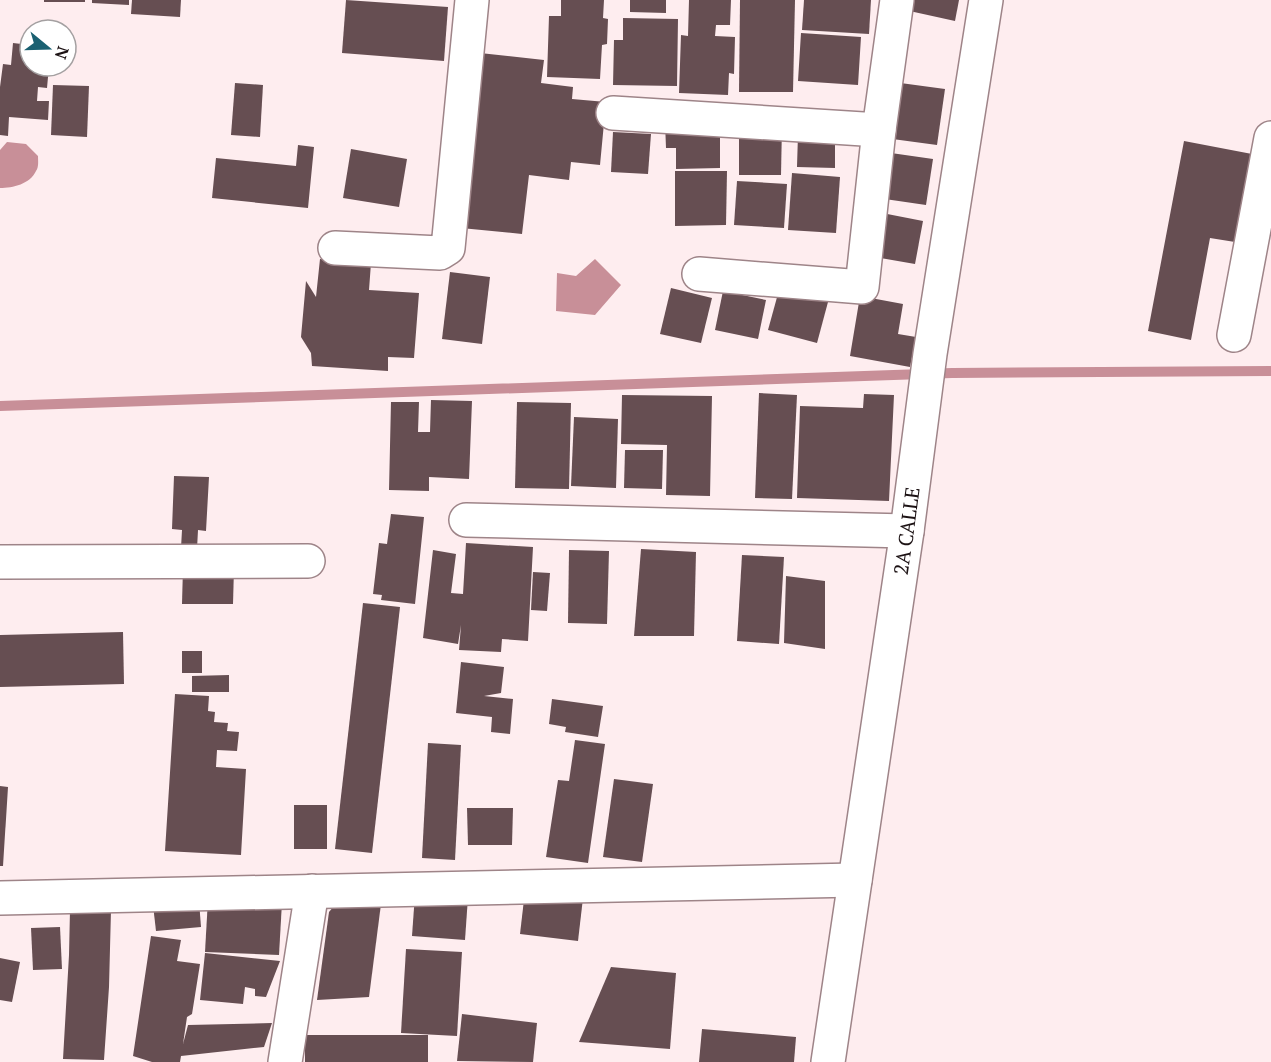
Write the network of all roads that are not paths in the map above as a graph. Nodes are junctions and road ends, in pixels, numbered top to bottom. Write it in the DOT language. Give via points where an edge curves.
graph roads {
  1 [pos="472,0"];
  2 [pos="897,0"];
  3 [pos="986,0"];
  4 [pos="613,113"];
  5 [pos="879,130"];
  6 [pos="1271,138"];
  7 [pos="335,248"];
  8 [pos="699,274"];
  9 [pos="1234,335"];
  10 [pos="466,520"];
  11 [pos="907,531"];
  12 [pos="308,561"];
  13 [pos="0,562"];
  14 [pos="855,880"];
  15 [pos="312,891"];
  16 [pos="0,897"];
  17 [pos="285,1062"];
  18 [pos="828,1062"];
  1 -- 7 [label="street" via="448,248 440,253"];
  2 -- 5 [label="street"];
  3 -- 11 [label="street, 2A CALLE" via="930,354"];
  4 -- 5 [label="street"];
  5 -- 8 [label="street" via="862,286"];
  6 -- 9 [label="street"];
  10 -- 11 [label="street"];
  11 -- 14 [label="street, 2A CALLE"];
  12 -- 13 [label="street"];
  14 -- 15 [label="street"];
  14 -- 18 [label="street, 2A CALLE"];
  15 -- 16 [label="street"];
  15 -- 17 [label="street"];
}
